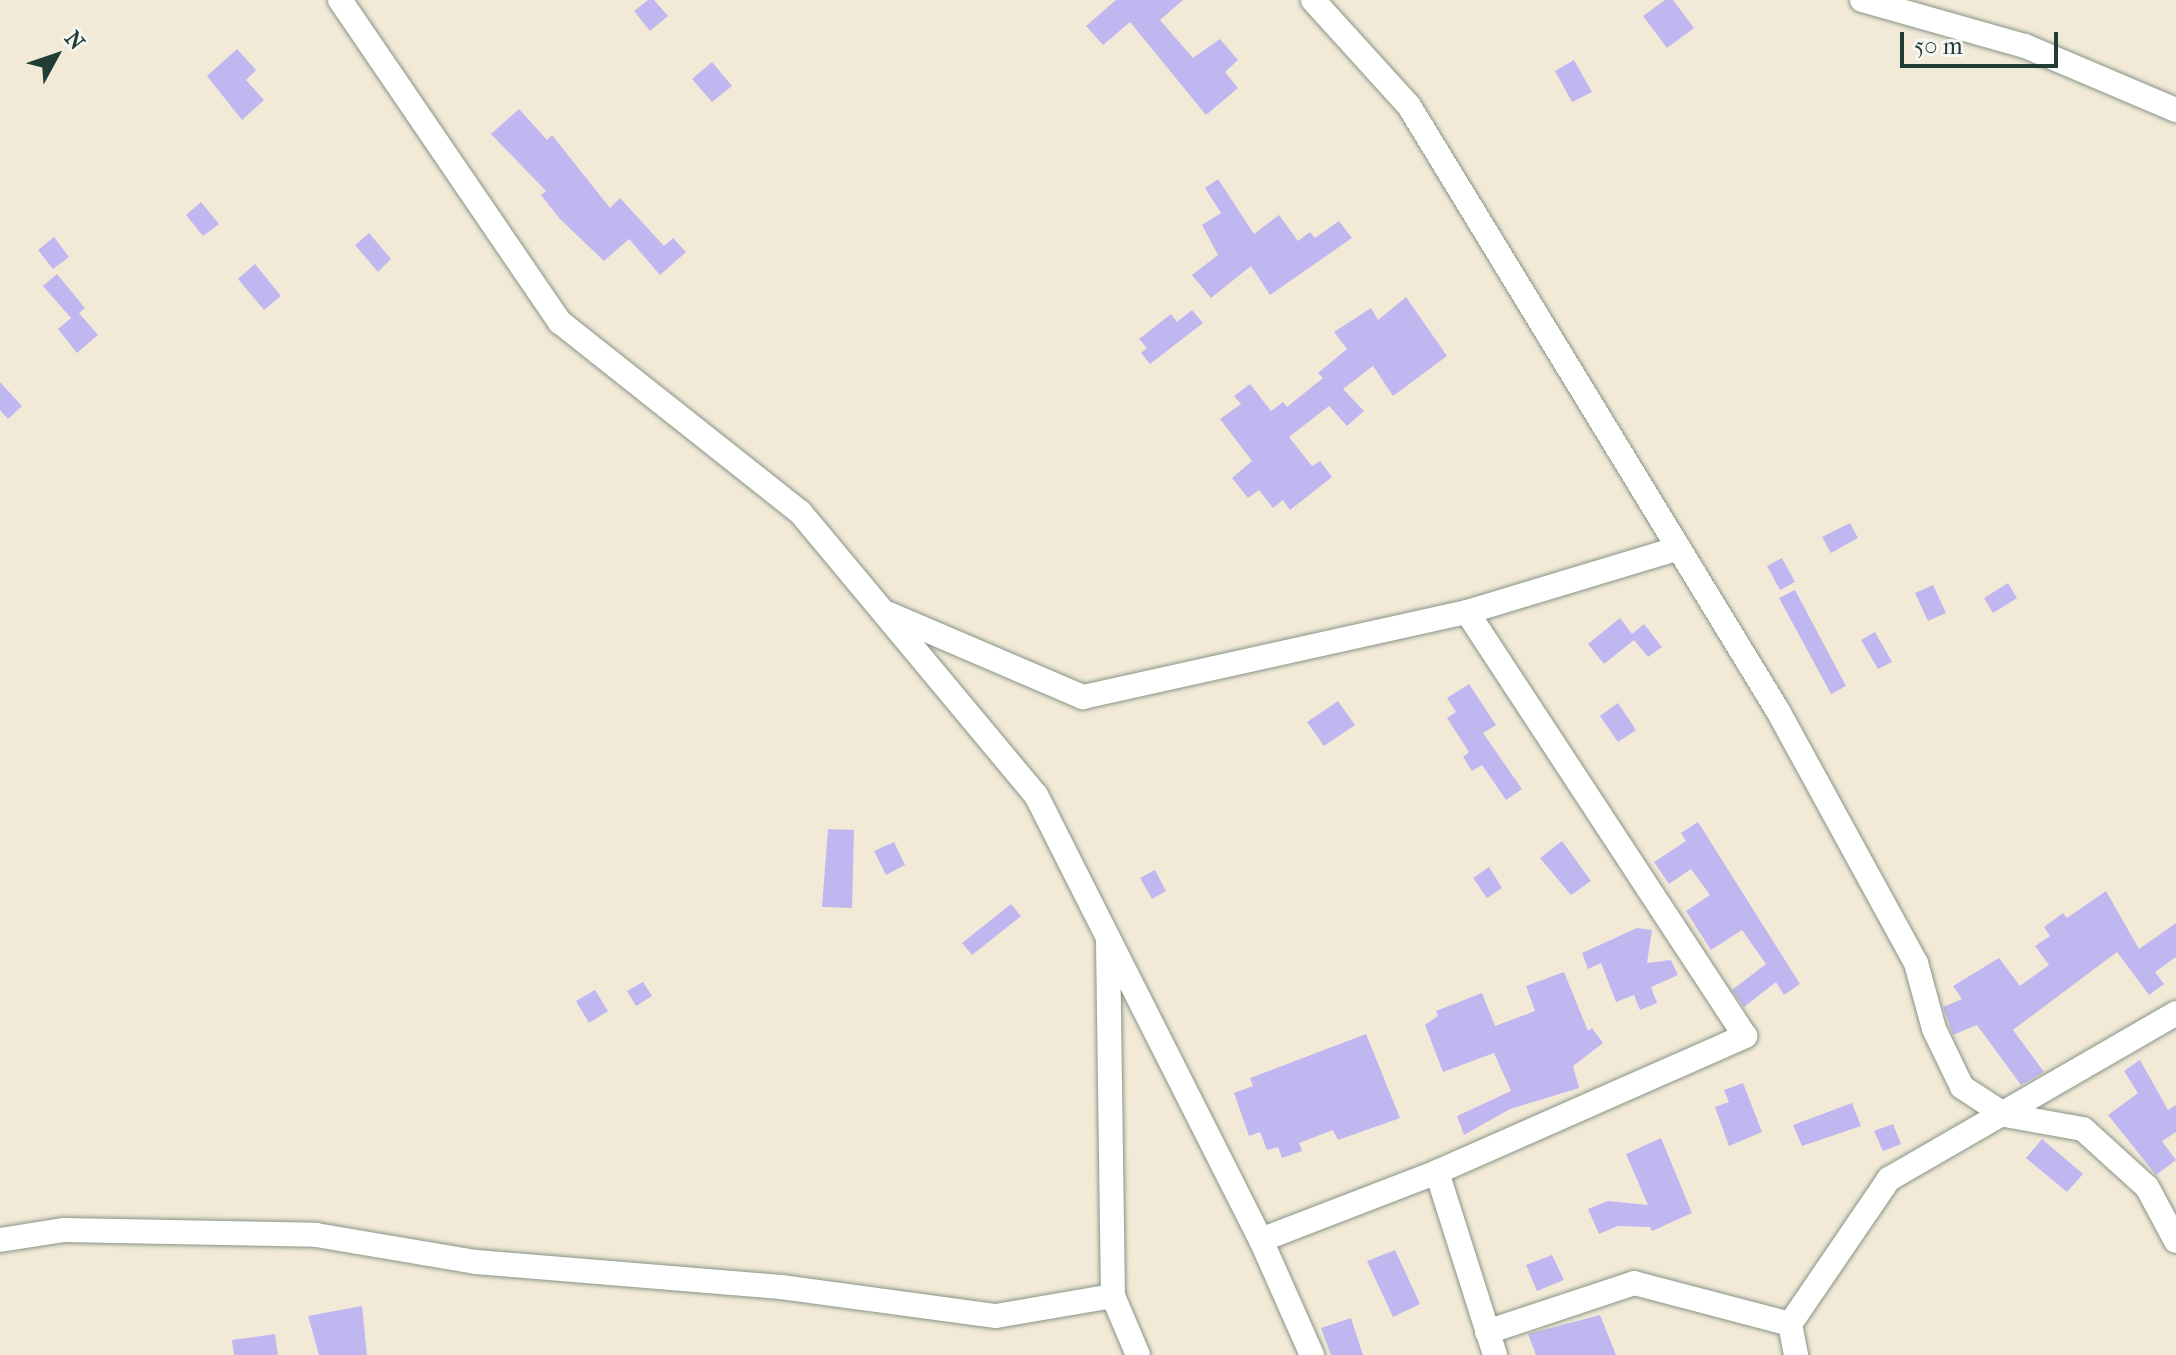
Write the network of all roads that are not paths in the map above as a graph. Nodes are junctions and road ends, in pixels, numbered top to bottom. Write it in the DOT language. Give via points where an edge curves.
graph roads {
  1 [pos="340,0"];
  2 [pos="1313,0"];
  3 [pos="1862,0"];
  4 [pos="2176,110"];
  5 [pos="1679,548"];
  6 [pos="883,612"];
  7 [pos="1467,612"];
  8 [pos="1108,935"];
  9 [pos="2176,1013"];
  10 [pos="2005,1115"];
  11 [pos="1437,1172"];
  12 [pos="0,1240"];
  13 [pos="1261,1240"];
  14 [pos="2176,1241"];
  15 [pos="1113,1296"];
  16 [pos="1790,1324"];
  17 [pos="1491,1344"];
  18 [pos="1138,1355"];
  19 [pos="1312,1355"];
  20 [pos="1796,1355"];
  1 -- 6 [label="street" via="560,322 800,512"];
  2 -- 5 [label="street" via="1409,106"];
  3 -- 4 [label="street" via="2025,46"];
  5 -- 7 [label="street"];
  5 -- 10 [label="street" via="1778,711 1916,963 1934,1029 1962,1087"];
  6 -- 7 [label="street" via="1083,697"];
  6 -- 8 [label="street" via="1036,795"];
  7 -- 11 [label="street" via="1745,1036"];
  8 -- 13 [label="street"];
  8 -- 15 [label="street"];
  9 -- 10 [label="street"];
  10 -- 14 [label="street" via="2083,1129 2147,1187"];
  10 -- 16 [label="street" via="1889,1179"];
  11 -- 13 [label="street"];
  11 -- 17 [label="street"];
  12 -- 15 [label="street" via="64,1230 316,1235 476,1262 781,1287 996,1316"];
  13 -- 19 [label="street"];
  15 -- 18 [label="street"];
  16 -- 17 [label="street" via="1634,1283"];
  16 -- 20 [label="street"];
}
